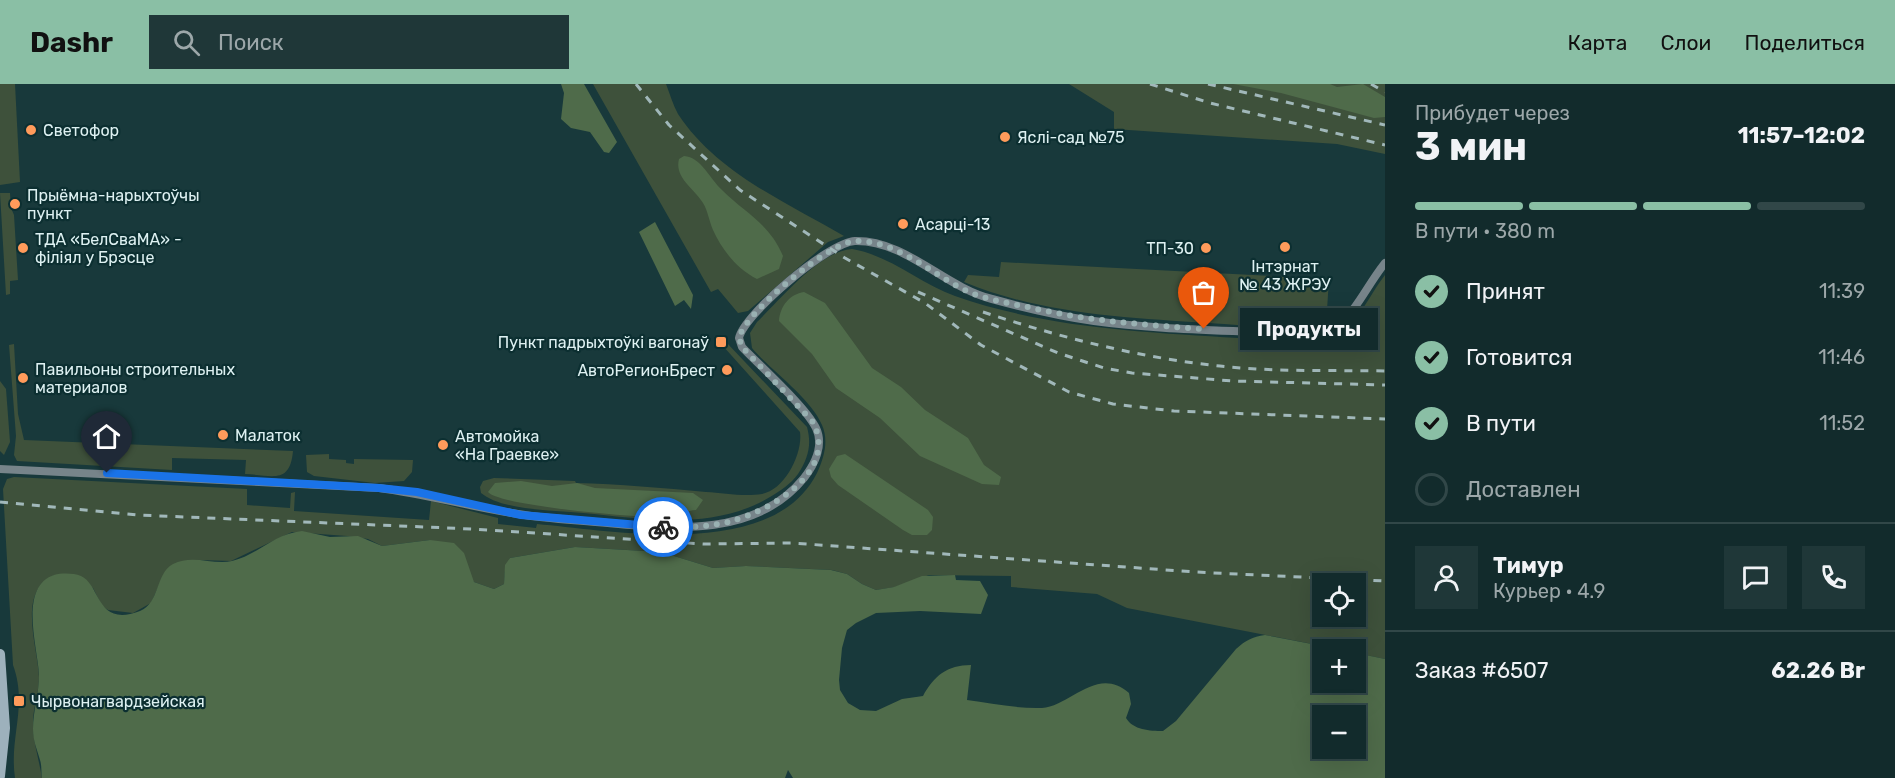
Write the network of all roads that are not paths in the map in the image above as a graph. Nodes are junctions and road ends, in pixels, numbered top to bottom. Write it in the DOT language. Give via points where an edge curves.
graph roads {
  1 [pos="1385,262"];
  2 [pos="0,469"];
  3 [pos="0,654"];
  4 [pos="0,776"];
  1 -- 2 [label="street" via="1340,324 1324,332 1295,334 1080,319 974,294 879,244 842,243 808,264 748,321 739,338 742,347 813,422 819,439 815,460 802,480 783,497 748,516 708,526 658,527 521,515 417,492 379,488"];
  3 -- 4 [label="main road" via="5,728"];
}
